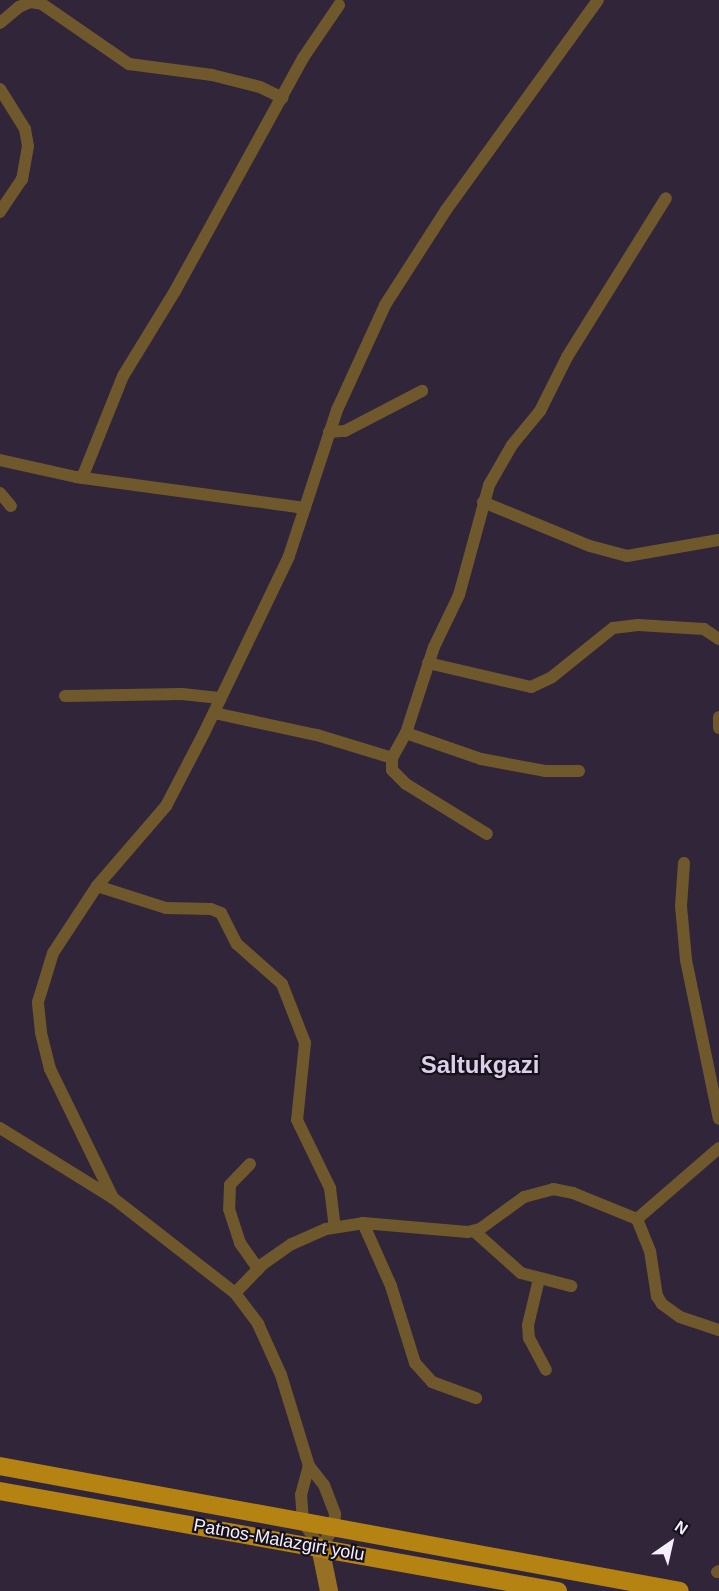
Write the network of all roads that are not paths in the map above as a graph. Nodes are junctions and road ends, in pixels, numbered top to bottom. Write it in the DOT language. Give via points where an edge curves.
graph roads {
  1 [pos="598,0"];
  2 [pos="339,5"];
  3 [pos="0,23"];
  4 [pos="0,89"];
  5 [pos="283,98"];
  6 [pos="666,198"];
  7 [pos="0,212"];
  8 [pos="422,391"];
  9 [pos="329,432"];
  10 [pos="0,459"];
  11 [pos="82,478"];
  12 [pos="0,493"];
  13 [pos="483,502"];
  14 [pos="11,506"];
  15 [pos="305,508"];
  16 [pos="719,540"];
  17 [pos="719,639"];
  18 [pos="428,663"];
  19 [pos="65,696"];
  20 [pos="220,698"];
  21 [pos="214,712"];
  22 [pos="719,717"];
  23 [pos="719,728"];
  24 [pos="406,733"];
  25 [pos="392,759"];
  26 [pos="579,771"];
  27 [pos="488,834"];
  28 [pos="684,863"];
  29 [pos="97,886"];
  30 [pos="719,1119"];
  31 [pos="0,1128"];
  32 [pos="719,1148"];
  33 [pos="250,1164"];
  34 [pos="113,1197"];
  35 [pos="636,1219"];
  36 [pos="363,1223"];
  37 [pos="335,1227"];
  38 [pos="474,1231"];
  39 [pos="258,1269"];
  40 [pos="539,1279"];
  41 [pos="571,1286"];
  42 [pos="235,1293"];
  43 [pos="719,1330"];
  44 [pos="546,1370"];
  45 [pos="476,1398"];
  46 [pos="0,1466"];
  47 [pos="309,1466"];
  48 [pos="0,1491"];
  49 [pos="303,1522"];
  50 [pos="334,1528"];
  51 [pos="320,1547"];
  52 [pos="329,1591"];
  53 [pos="558,1591"];
  54 [pos="680,1591"];
  1 -- 9 [label="street" via="446,210 385,305"];
  2 -- 5 [label="street" via="303,58"];
  3 -- 5 [label="street" via="30,2 42,4 129,64 223,78"];
  4 -- 7 [label="street" via="25,129 28,146 22,178"];
  5 -- 11 [label="street" via="123,376"];
  6 -- 13 [label="street" via="567,357 540,411 505,457"];
  8 -- 9 [label="street" via="345,431"];
  9 -- 15 [label="street"];
  10 -- 11 [label="street"];
  11 -- 15 [label="street"];
  12 -- 14 [label="street"];
  13 -- 16 [label="street" via="590,546 627,556"];
  13 -- 18 [label="street" via="465,578"];
  15 -- 20 [label="street" via="289,556"];
  17 -- 18 [label="street" via="704,629 638,625 613,628 552,677 531,687"];
  18 -- 24 [label="street"];
  19 -- 20 [label="street" via="182,694"];
  20 -- 21 [label="street"];
  21 -- 25 [label="street" via="317,735"];
  21 -- 29 [label="street" via="166,806"];
  22 -- 23 [label="street"];
  24 -- 25 [label="street"];
  24 -- 26 [label="street" via="481,759 545,771"];
  25 -- 27 [label="street" via="392,770 406,784"];
  28 -- 30 [label="street" via="681,906 686,960"];
  29 -- 34 [label="street" via="52,953 38,1002 50,1069"];
  29 -- 37 [label="street" via="166,908 211,909 221,913 237,944 278,980 296,1011 305,1043 297,1120 330,1188"];
  31 -- 34 [label="street"];
  32 -- 35 [label="street"];
  33 -- 39 [label="street" via="230,1185 229,1209 240,1243"];
  34 -- 42 [label="street"];
  35 -- 38 [label="street" via="573,1193 553,1189 524,1197"];
  35 -- 43 [label="street" via="650,1251 657,1296 662,1304 680,1317"];
  36 -- 37 [label="street"];
  36 -- 38 [label="street"];
  36 -- 45 [label="street" via="391,1286 415,1363 432,1382"];
  37 -- 39 [label="street" via="291,1244"];
  38 -- 40 [label="street" via="503,1260 521,1273"];
  39 -- 42 [label="street"];
  40 -- 41 [label="street"];
  40 -- 44 [label="street" via="528,1325 529,1338"];
  42 -- 47 [label="street" via="258,1324 281,1375"];
  46 -- 49 [label="main road"];
  47 -- 49 [label="street" via="301,1495"];
  47 -- 50 [label="street" via="328,1495 335,1514"];
  48 -- 51 [label="main road, Patnos-Malazgirt yolu"];
  49 -- 50 [label="main road"];
  49 -- 51 [label="street"];
  50 -- 51 [label="street"];
  50 -- 54 [label="main road"];
  51 -- 52 [label="main road"];
  51 -- 53 [label="main road, Patnos-Malazgirt yolu"];
}
